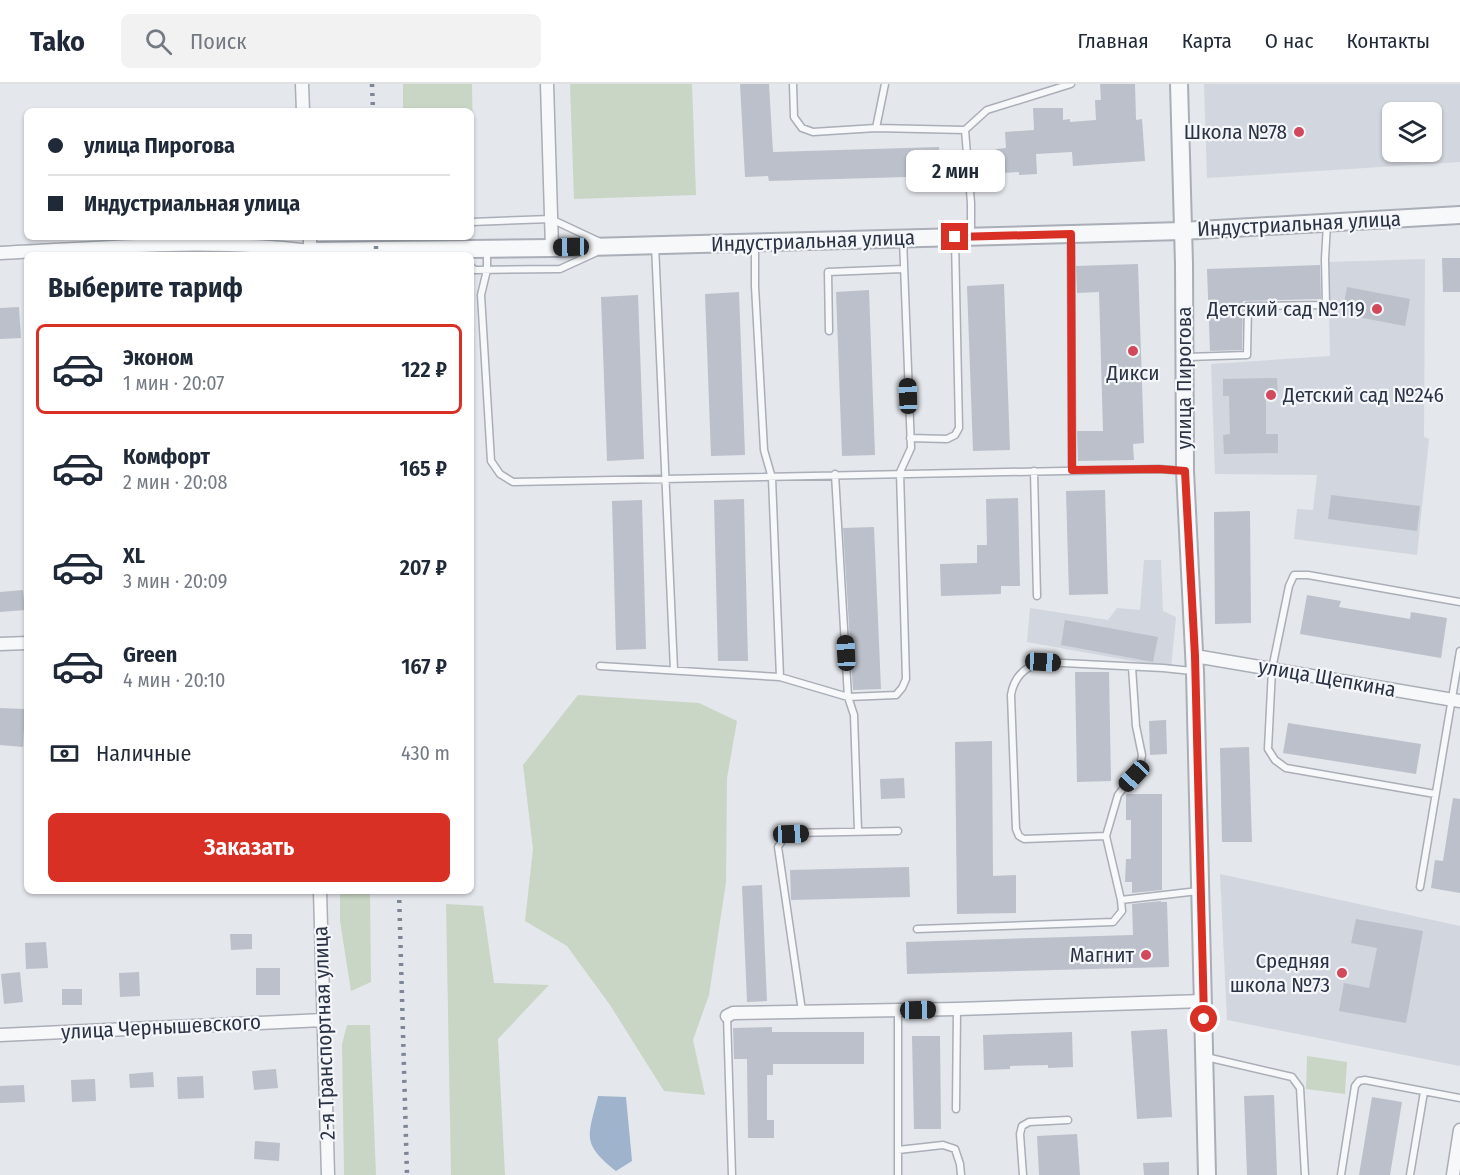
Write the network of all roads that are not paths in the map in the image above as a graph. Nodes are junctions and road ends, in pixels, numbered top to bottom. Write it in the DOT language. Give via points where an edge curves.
graph roads {
  1 [pos="302,84"];
  2 [pos="547,84"];
  3 [pos="793,84"];
  4 [pos="885,84"];
  5 [pos="1071,84"];
  6 [pos="1179,84"];
  7 [pos="303,108"];
  8 [pos="876,128"];
  9 [pos="965,130"];
  10 [pos="1460,215"];
  11 [pos="551,219"];
  12 [pos="474,222"];
  13 [pos="1327,222"];
  14 [pos="1182,231"];
  15 [pos="1071,234"];
  16 [pos="963,237"];
  17 [pos="903,239"];
  18 [pos="755,243"];
  19 [pos="655,245"];
  20 [pos="609,246"];
  21 [pos="310,248"];
  22 [pos="552,248"];
  23 [pos="460,249"];
  24 [pos="487,249"];
  25 [pos="24,252"];
  26 [pos="25,252"];
  27 [pos="0,253"];
  28 [pos="474,269"];
  29 [pos="903,269"];
  30 [pos="487,270"];
  31 [pos="829,331"];
  32 [pos="1184,358"];
  33 [pos="910,438"];
  34 [pos="1072,470"];
  35 [pos="1034,471"];
  36 [pos="1185,471"];
  37 [pos="900,472"];
  38 [pos="835,474"];
  39 [pos="666,478"];
  40 [pos="772,478"];
  41 [pos="1037,596"];
  42 [pos="1460,602"];
  43 [pos="24,643"];
  44 [pos="0,644"];
  45 [pos="1460,651"];
  46 [pos="1195,664"];
  47 [pos="600,666"];
  48 [pos="1132,667"];
  49 [pos="1272,669"];
  50 [pos="674,670"];
  51 [pos="780,677"];
  52 [pos="848,698"];
  53 [pos="1456,700"];
  54 [pos="1436,794"];
  55 [pos="858,831"];
  56 [pos="898,831"];
  57 [pos="1106,836"];
  58 [pos="1420,887"];
  59 [pos="1201,891"];
  60 [pos="320,894"];
  61 [pos="1121,900"];
  62 [pos="917,929"];
  63 [pos="1204,1001"];
  64 [pos="957,1010"];
  65 [pos="898,1011"];
  66 [pos="802,1012"];
  67 [pos="727,1016"];
  68 [pos="323,1020"];
  69 [pos="0,1035"];
  70 [pos="1205,1057"];
  71 [pos="1424,1092"];
  72 [pos="1460,1098"];
  73 [pos="956,1109"];
  74 [pos="1068,1120"];
  75 [pos="1460,1130"];
  76 [pos="898,1150"];
  77 [pos="328,1175"];
  78 [pos="732,1175"];
  79 [pos="898,1175"];
  80 [pos="961,1175"];
  81 [pos="1023,1175"];
  82 [pos="1207,1175"];
  83 [pos="1305,1175"];
  84 [pos="1341,1175"];
  85 [pos="1410,1175"];
  86 [pos="1453,1175"];
  1 -- 7 [label="street"];
  2 -- 11 [label="street"];
  3 -- 8 [label="lane" via="794,117 802,128 813,132"];
  4 -- 8 [label="lane"];
  5 -- 9 [label="lane" via="987,110"];
  6 -- 14 [label="street, улица Пирогова"];
  8 -- 9 [label="lane"];
  9 -- 16 [label="lane" via="971,203"];
  10 -- 13 [label="street, Индустриальная улица"];
  11 -- 12 [label="lane"];
  11 -- 20 [label="lane"];
  11 -- 22 [label="street"];
  13 -- 14 [label="street, Индустриальная улица"];
  13 -- 32 [label="lane" via="1326,305 1248,306 1247,355"];
  14 -- 15 [label="street, Индустриальная улица"];
  14 -- 32 [label="street, улица Пирогова"];
  15 -- 16 [label="street, Индустриальная улица"];
  15 -- 34 [label="lane"];
  16 -- 17 [label="street, Индустриальная улица"];
  16 -- 33 [label="lane" via="959,428 947,439"];
  17 -- 18 [label="street, Индустриальная улица"];
  17 -- 29 [label="lane"];
  18 -- 19 [label="street, Индустриальная улица"];
  18 -- 40 [label="lane" via="764,450"];
  19 -- 20 [label="street, Индустриальная улица"];
  19 -- 39 [label="lane"];
  20 -- 22 [label="street, Индустриальная улица"];
  20 -- 30 [label="lane" via="560,268"];
  21 -- 23 [label="street, Индустриальная улица"];
  21 -- 26 [label="street" via="229,244"];
  22 -- 24 [label="street, Индустриальная улица"];
  23 -- 24 [label="street, Индустриальная улица"];
  24 -- 30 [label="lane"];
  25 -- 27 [label="street"];
  28 -- 30 [label="lane"];
  29 -- 31 [label="lane" via="828,272"];
  29 -- 33 [label="lane"];
  30 -- 39 [label="lane" via="481,295 491,461 500,474 513,482"];
  32 -- 36 [label="street, улица Пирогова"];
  33 -- 37 [label="lane" via="911,448"];
  34 -- 35 [label="lane"];
  34 -- 36 [label="lane"];
  35 -- 37 [label="lane"];
  35 -- 41 [label="lane"];
  36 -- 46 [label="street, улица Пирогова"];
  37 -- 38 [label="lane"];
  37 -- 52 [label="lane" via="906,679 896,695"];
  38 -- 40 [label="lane"];
  38 -- 52 [label="lane"];
  39 -- 40 [label="lane"];
  39 -- 50 [label="lane"];
  40 -- 51 [label="lane"];
  42 -- 49 [label="lane" via="1294,574"];
  43 -- 44 [label="street"];
  45 -- 53 [label="lane"];
  46 -- 48 [label="lane"];
  46 -- 49 [label="street, улица Щепкина"];
  46 -- 59 [label="street, улица Пирогова"];
  47 -- 50 [label="lane"];
  48 -- 57 [label="lane" via="1142,755 1140,767 1118,795"];
  48 -- 57 [label="lane" via="1043,662 1026,669 1012,687 1019,836"];
  49 -- 53 [label="street, улица Щепкина"];
  49 -- 54 [label="lane" via="1268,749 1275,760 1286,768"];
  50 -- 51 [label="lane"];
  51 -- 52 [label="lane"];
  52 -- 55 [label="lane" via="854,715"];
  53 -- 54 [label="lane"];
  54 -- 58 [label="lane"];
  55 -- 56 [label="lane"];
  55 -- 66 [label="lane" via="791,834 778,847"];
  57 -- 61 [label="lane"];
  59 -- 61 [label="lane"];
  59 -- 63 [label="street, улица Пирогова"];
  60 -- 68 [label="street, 2-я Транспортная улица"];
  61 -- 62 [label="lane" via="1122,911 1113,922"];
  63 -- 64 [label="street"];
  63 -- 70 [label="street, улица Пирогова"];
  64 -- 65 [label="street"];
  64 -- 73 [label="lane"];
  65 -- 66 [label="street"];
  65 -- 76 [label="lane"];
  66 -- 67 [label="street"];
  67 -- 78 [label="lane"];
  68 -- 69 [label="street, улица Чернышевского"];
  68 -- 77 [label="street, 2-я Транспортная улица"];
  70 -- 82 [label="street, улица Пирогова"];
  70 -- 83 [label="lane" via="1292,1077 1298,1082"];
  71 -- 72 [label="lane"];
  71 -- 84 [label="lane" via="1359,1081"];
  71 -- 85 [label="lane"];
  74 -- 81 [label="lane" via="1029,1122 1022,1126"];
  75 -- 86 [label="street"];
  76 -- 79 [label="lane"];
  76 -- 80 [label="lane" via="943,1146 955,1149"];
}
